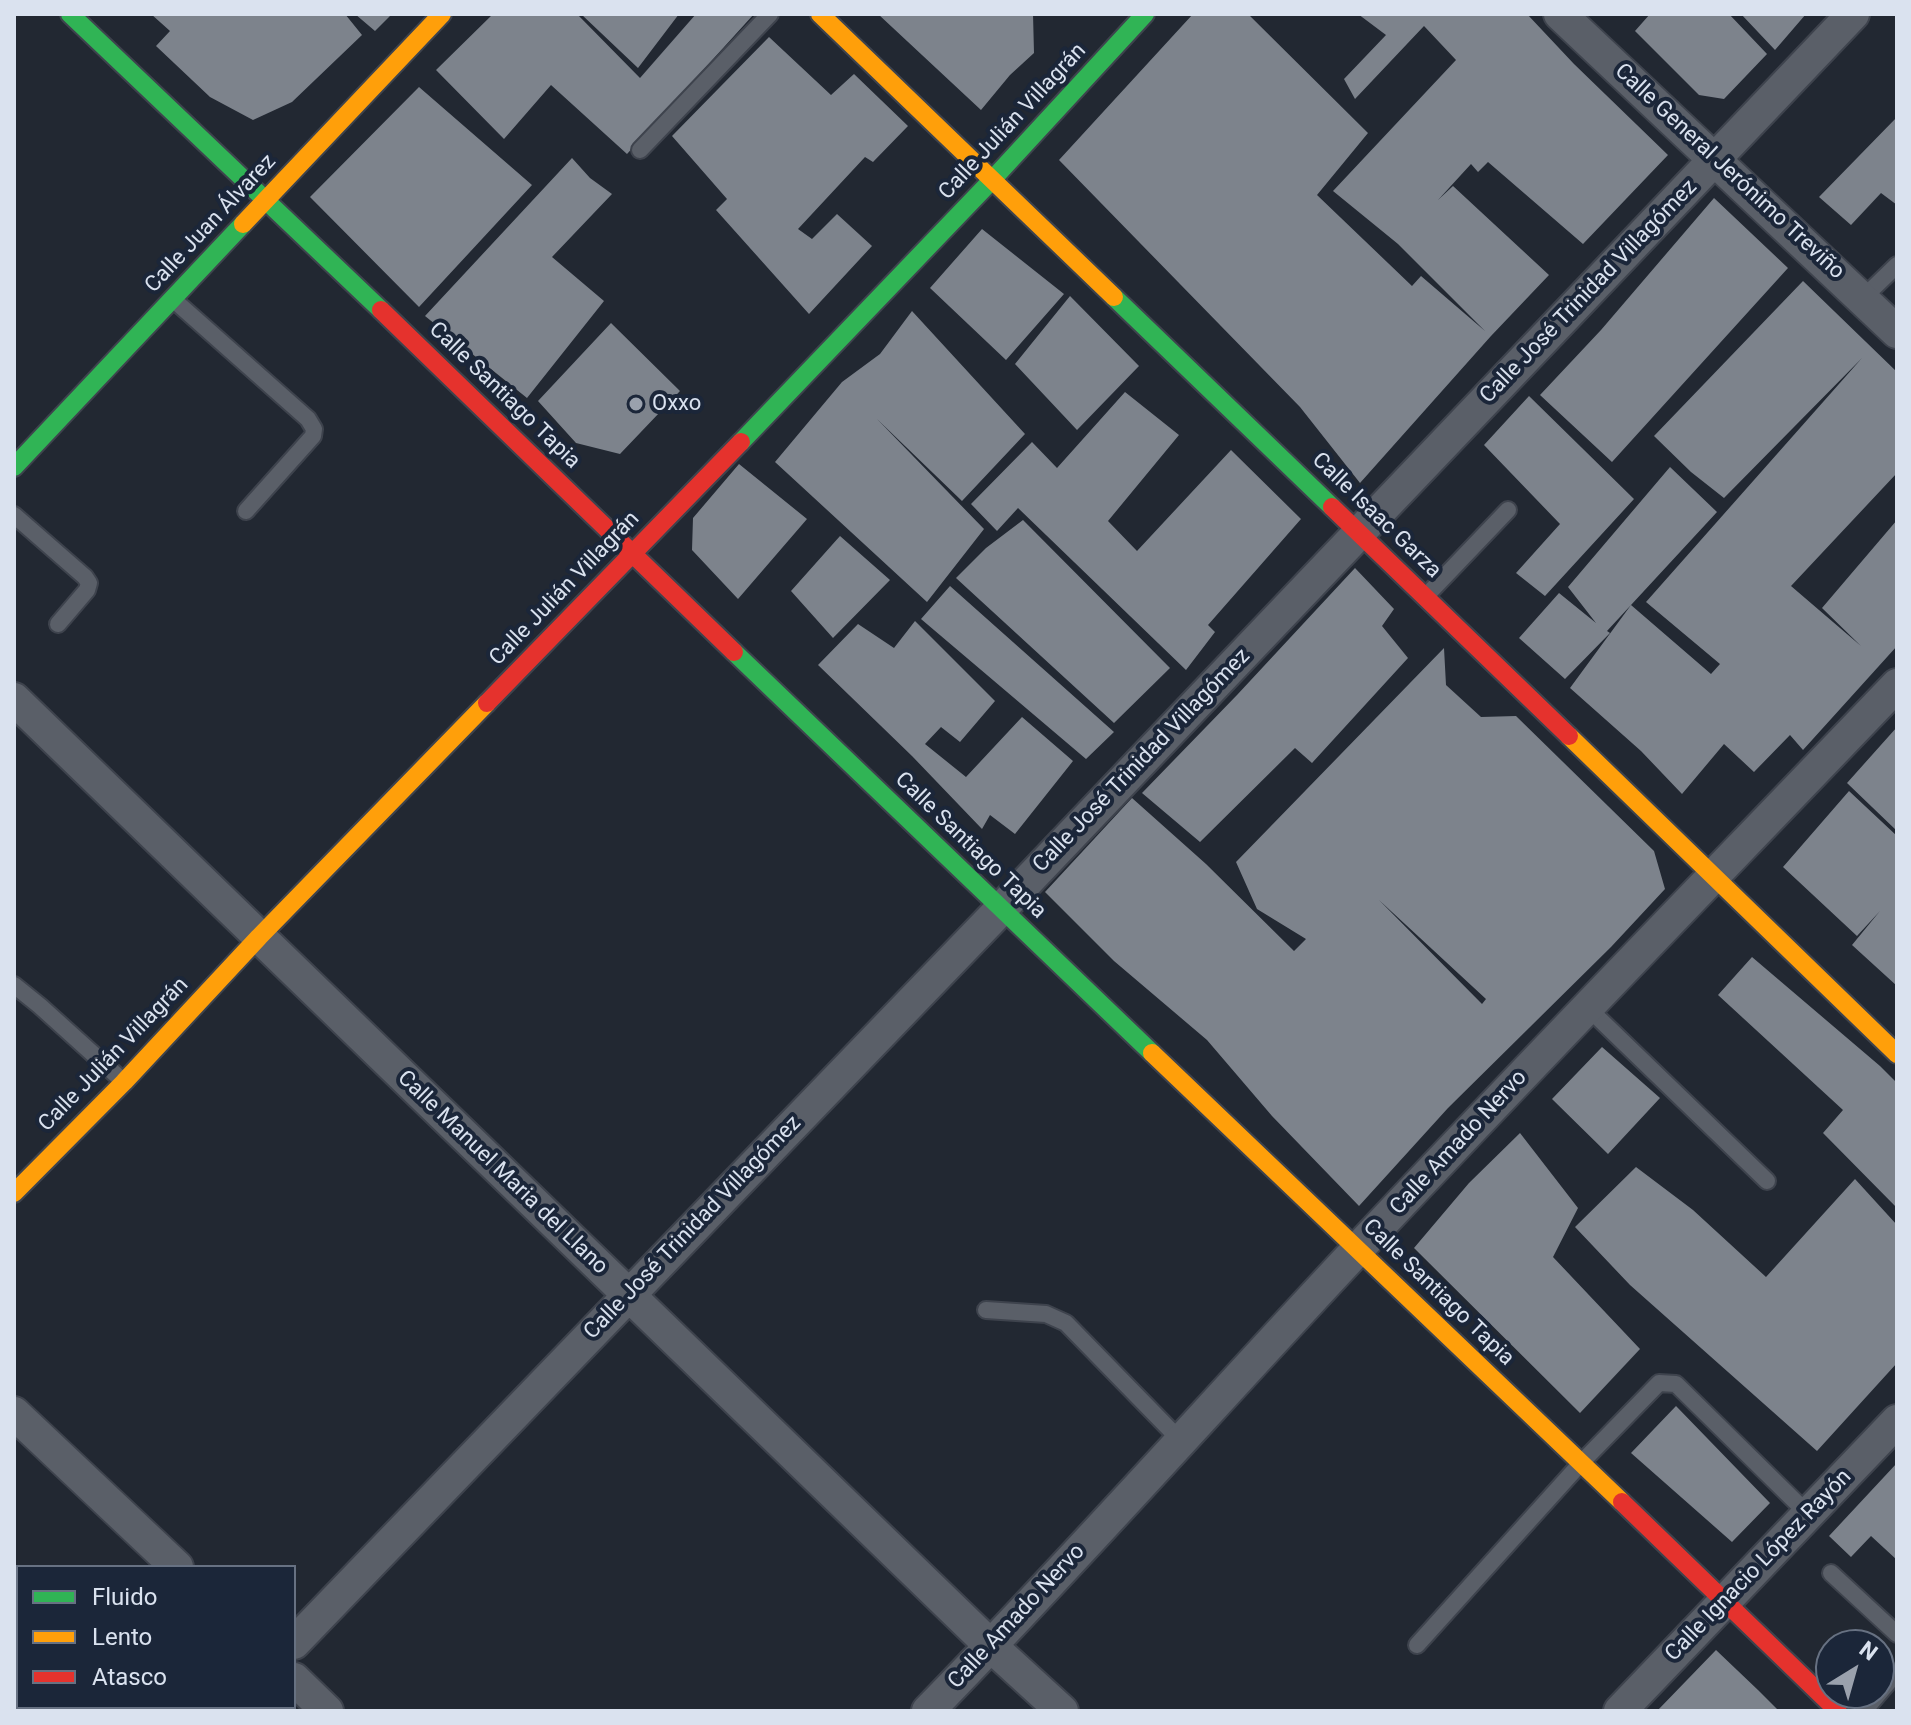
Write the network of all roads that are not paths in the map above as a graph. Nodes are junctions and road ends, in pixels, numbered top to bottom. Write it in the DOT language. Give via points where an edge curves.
graph roads {
  1 [pos="70,14"];
  2 [pos="442,14"];
  3 [pos="770,14"];
  4 [pos="820,14"];
  5 [pos="1145,14"];
  6 [pos="1560,14"];
  7 [pos="1853,14"];
  8 [pos="640,150"];
  9 [pos="1715,160"];
  10 [pos="992,180"];
  11 [pos="266,199"];
  12 [pos="1897,265"];
  13 [pos="1863,298"];
  14 [pos="173,300"];
  15 [pos="1897,332"];
  16 [pos="14,467"];
  17 [pos="1508,510"];
  18 [pos="246,511"];
  19 [pos="14,515"];
  20 [pos="1359,533"];
  21 [pos="633,554"];
  22 [pos="1425,598"];
  23 [pos="58,624"];
  24 [pos="1897,685"];
  25 [pos="14,699"];
  26 [pos="1714,875"];
  27 [pos="1001,909"];
  28 [pos="259,937"];
  29 [pos="14,985"];
  30 [pos="1587,1007"];
  31 [pos="1897,1054"];
  32 [pos="124,1082"];
  33 [pos="1767,1181"];
  34 [pos="14,1193"];
  35 [pos="1358,1249"];
  36 [pos="629,1295"];
  37 [pos="986,1310"];
  38 [pos="14,1413"];
  39 [pos="1897,1421"];
  40 [pos="1181,1441"];
  41 [pos="1581,1463"];
  42 [pos="1809,1515"];
  43 [pos="175,1565"];
  44 [pos="1831,1573"];
  45 [pos="1727,1602"];
  46 [pos="1897,1634"];
  47 [pos="296,1641"];
  48 [pos="1417,1645"];
  49 [pos="991,1646"];
  50 [pos="1897,1672"];
  51 [pos="296,1681"];
  52 [pos="327,1711"];
  53 [pos="928,1711"];
  54 [pos="1062,1711"];
  55 [pos="1620,1711"];
  56 [pos="1838,1711"];
  57 [pos="1864,1711"];
  1 -- 11 [label="street, Calle Santiago Tapia"];
  2 -- 11 [label="street, Calle Juan Álvarez"];
  3 -- 8 [label="lane"];
  4 -- 10 [label="street, Calle Isaac Garza"];
  5 -- 10 [label="street, Calle Julián Villagrán"];
  6 -- 9 [label="street, Calle General Jerónimo Treviño"];
  7 -- 9 [label="street, Calle José Trinidad Villagómez"];
  9 -- 13 [label="street, Calle General Jerónimo Treviño"];
  9 -- 20 [label="street, Calle José Trinidad Villagómez"];
  10 -- 20 [label="street, Calle Isaac Garza"];
  10 -- 21 [label="street, Calle Julián Villagrán"];
  11 -- 14 [label="street, Calle Juan Álvarez"];
  11 -- 21 [label="street, Calle Santiago Tapia"];
  12 -- 13 [label="lane"];
  13 -- 15 [label="street, Calle General Jerónimo Treviño"];
  14 -- 16 [label="street, Calle Juan Álvarez"];
  14 -- 18 [label="lane" via="314,429"];
  17 -- 22 [label="lane"];
  19 -- 23 [label="lane" via="89,583"];
  20 -- 22 [label="street, Calle Isaac Garza"];
  20 -- 27 [label="street, Calle José Trinidad Villagómez"];
  21 -- 27 [label="street, Calle Santiago Tapia"];
  21 -- 28 [label="street, Calle Julián Villagrán"];
  22 -- 26 [label="street, Calle Isaac Garza"];
  24 -- 26 [label="street, Calle Amado Nervo"];
  25 -- 28 [label="street, Calle Manuel Maria del Llano"];
  26 -- 30 [label="street, Calle Amado Nervo"];
  26 -- 31 [label="street, Calle Isaac Garza"];
  27 -- 35 [label="street, Calle Santiago Tapia"];
  27 -- 36 [label="street, Calle José Trinidad Villagómez"];
  28 -- 32 [label="street, Calle Julián Villagrán"];
  28 -- 36 [label="street, Calle Manuel Maria del Llano"];
  29 -- 32 [label="lane"];
  30 -- 33 [label="lane"];
  30 -- 35 [label="street, Calle Amado Nervo"];
  32 -- 34 [label="street, Calle Julián Villagrán"];
  35 -- 40 [label="street, Calle Amado Nervo"];
  35 -- 41 [label="street, Calle Santiago Tapia"];
  36 -- 47 [label="street, Calle José Trinidad Villagómez"];
  36 -- 49 [label="street, Calle Manuel Maria del Llano"];
  37 -- 40 [label="lane" via="1046,1314 1066,1323"];
  38 -- 43 [label="street"];
  39 -- 42 [label="street, Calle Ignacio López Rayón"];
  40 -- 49 [label="street, Calle Amado Nervo"];
  41 -- 42 [label="lane" via="1659,1383 1676,1384"];
  41 -- 45 [label="street, Calle Santiago Tapia"];
  41 -- 48 [label="lane"];
  42 -- 45 [label="street, Calle Ignacio López Rayón"];
  44 -- 46 [label="lane"];
  45 -- 55 [label="street, Calle Ignacio López Rayón"];
  45 -- 56 [label="street, Calle Santiago Tapia"];
  49 -- 53 [label="street, Calle Amado Nervo"];
  49 -- 54 [label="street, Calle Manuel Maria del Llano"];
  50 -- 57 [label="lane"];
  51 -- 52 [label="street"];
}
